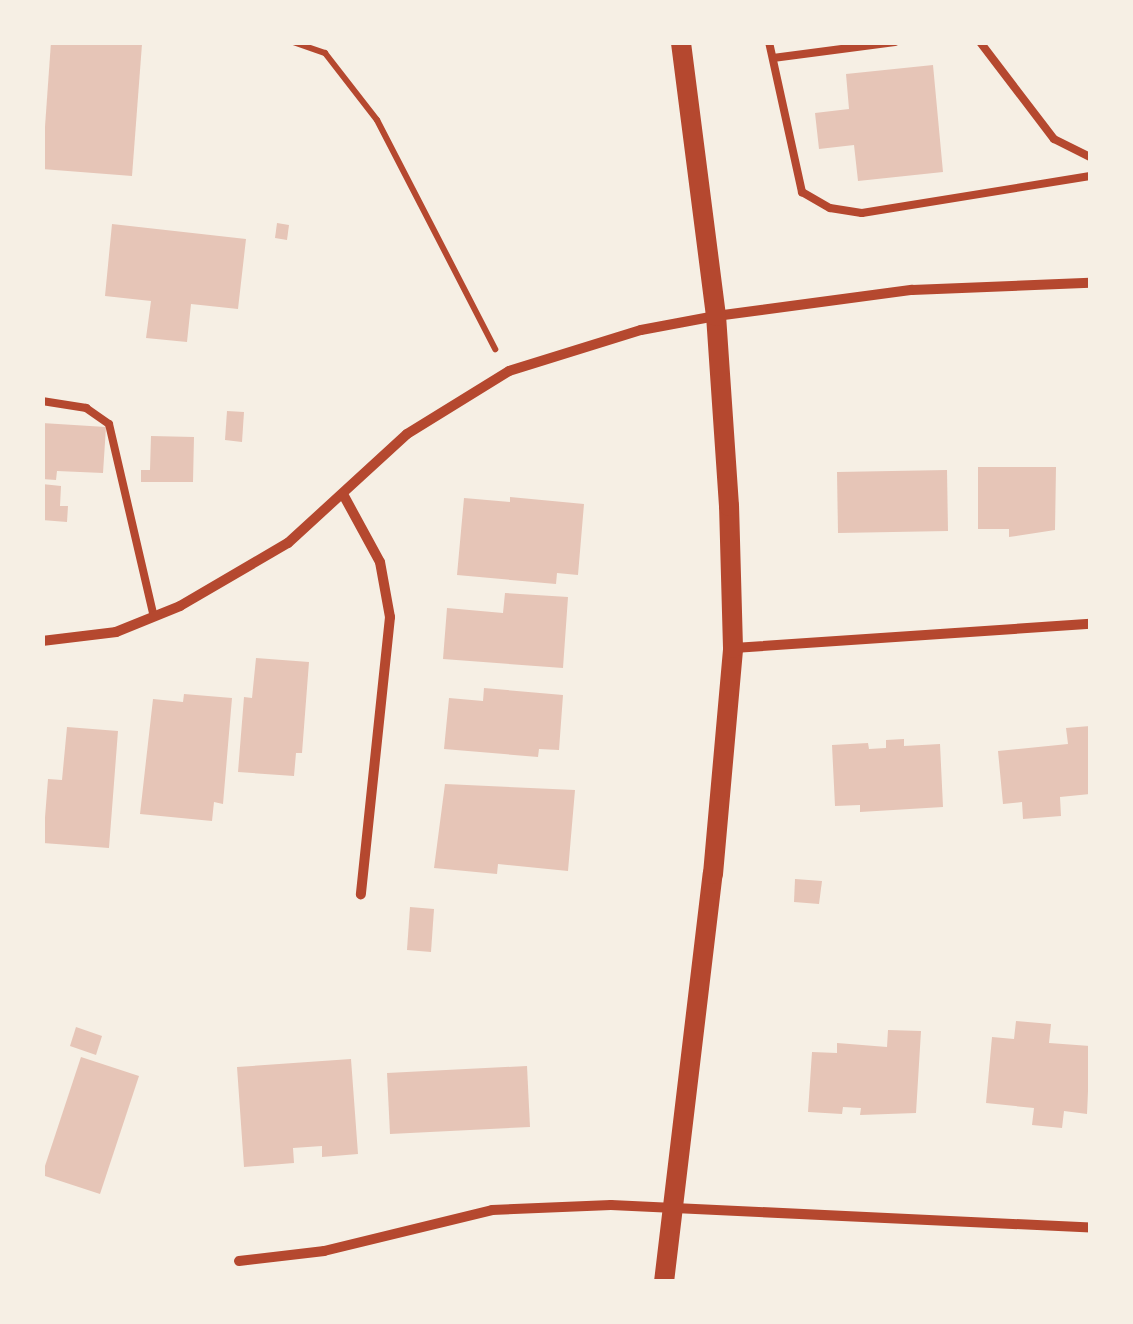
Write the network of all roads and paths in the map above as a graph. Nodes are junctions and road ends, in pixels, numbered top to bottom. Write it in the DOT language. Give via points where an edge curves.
graph roads {
  1 [pos="293,42"];
  2 [pos="681,42"];
  3 [pos="770,42"];
  4 [pos="894,42"];
  5 [pos="980,42"];
  6 [pos="773,58"];
  7 [pos="1090,157"];
  8 [pos="1090,176"];
  9 [pos="1090,283"];
  10 [pos="716,316"];
  11 [pos="508,371"];
  12 [pos="42,401"];
  13 [pos="344,496"];
  14 [pos="154,617"];
  15 [pos="1090,624"];
  16 [pos="42,641"];
  17 [pos="732,648"];
  18 [pos="361,894"];
  19 [pos="673,1208"];
  20 [pos="1090,1228"];
  21 [pos="238,1261"];
  22 [pos="664,1282"];
  1 -- 11 [label="path" via="324,54 377,120"];
  2 -- 10 [label="main road"];
  3 -- 6 [label="lane"];
  4 -- 6 [label="lane"];
  5 -- 7 [label="lane" via="1054,138"];
  6 -- 8 [label="lane" via="802,192 830,208 862,213"];
  9 -- 10 [label="street" via="912,290"];
  10 -- 11 [label="street" via="640,330"];
  10 -- 17 [label="main road"];
  11 -- 13 [label="street" via="407,434"];
  12 -- 14 [label="lane" via="86,408 109,424"];
  13 -- 14 [label="street" via="288,543"];
  13 -- 18 [label="street" via="380,562 390,617"];
  14 -- 16 [label="street" via="116,632"];
  15 -- 17 [label="street"];
  17 -- 19 [label="main road"];
  19 -- 20 [label="street"];
  19 -- 21 [label="street" via="492,1210 324,1252"];
  19 -- 22 [label="main road"];
}
